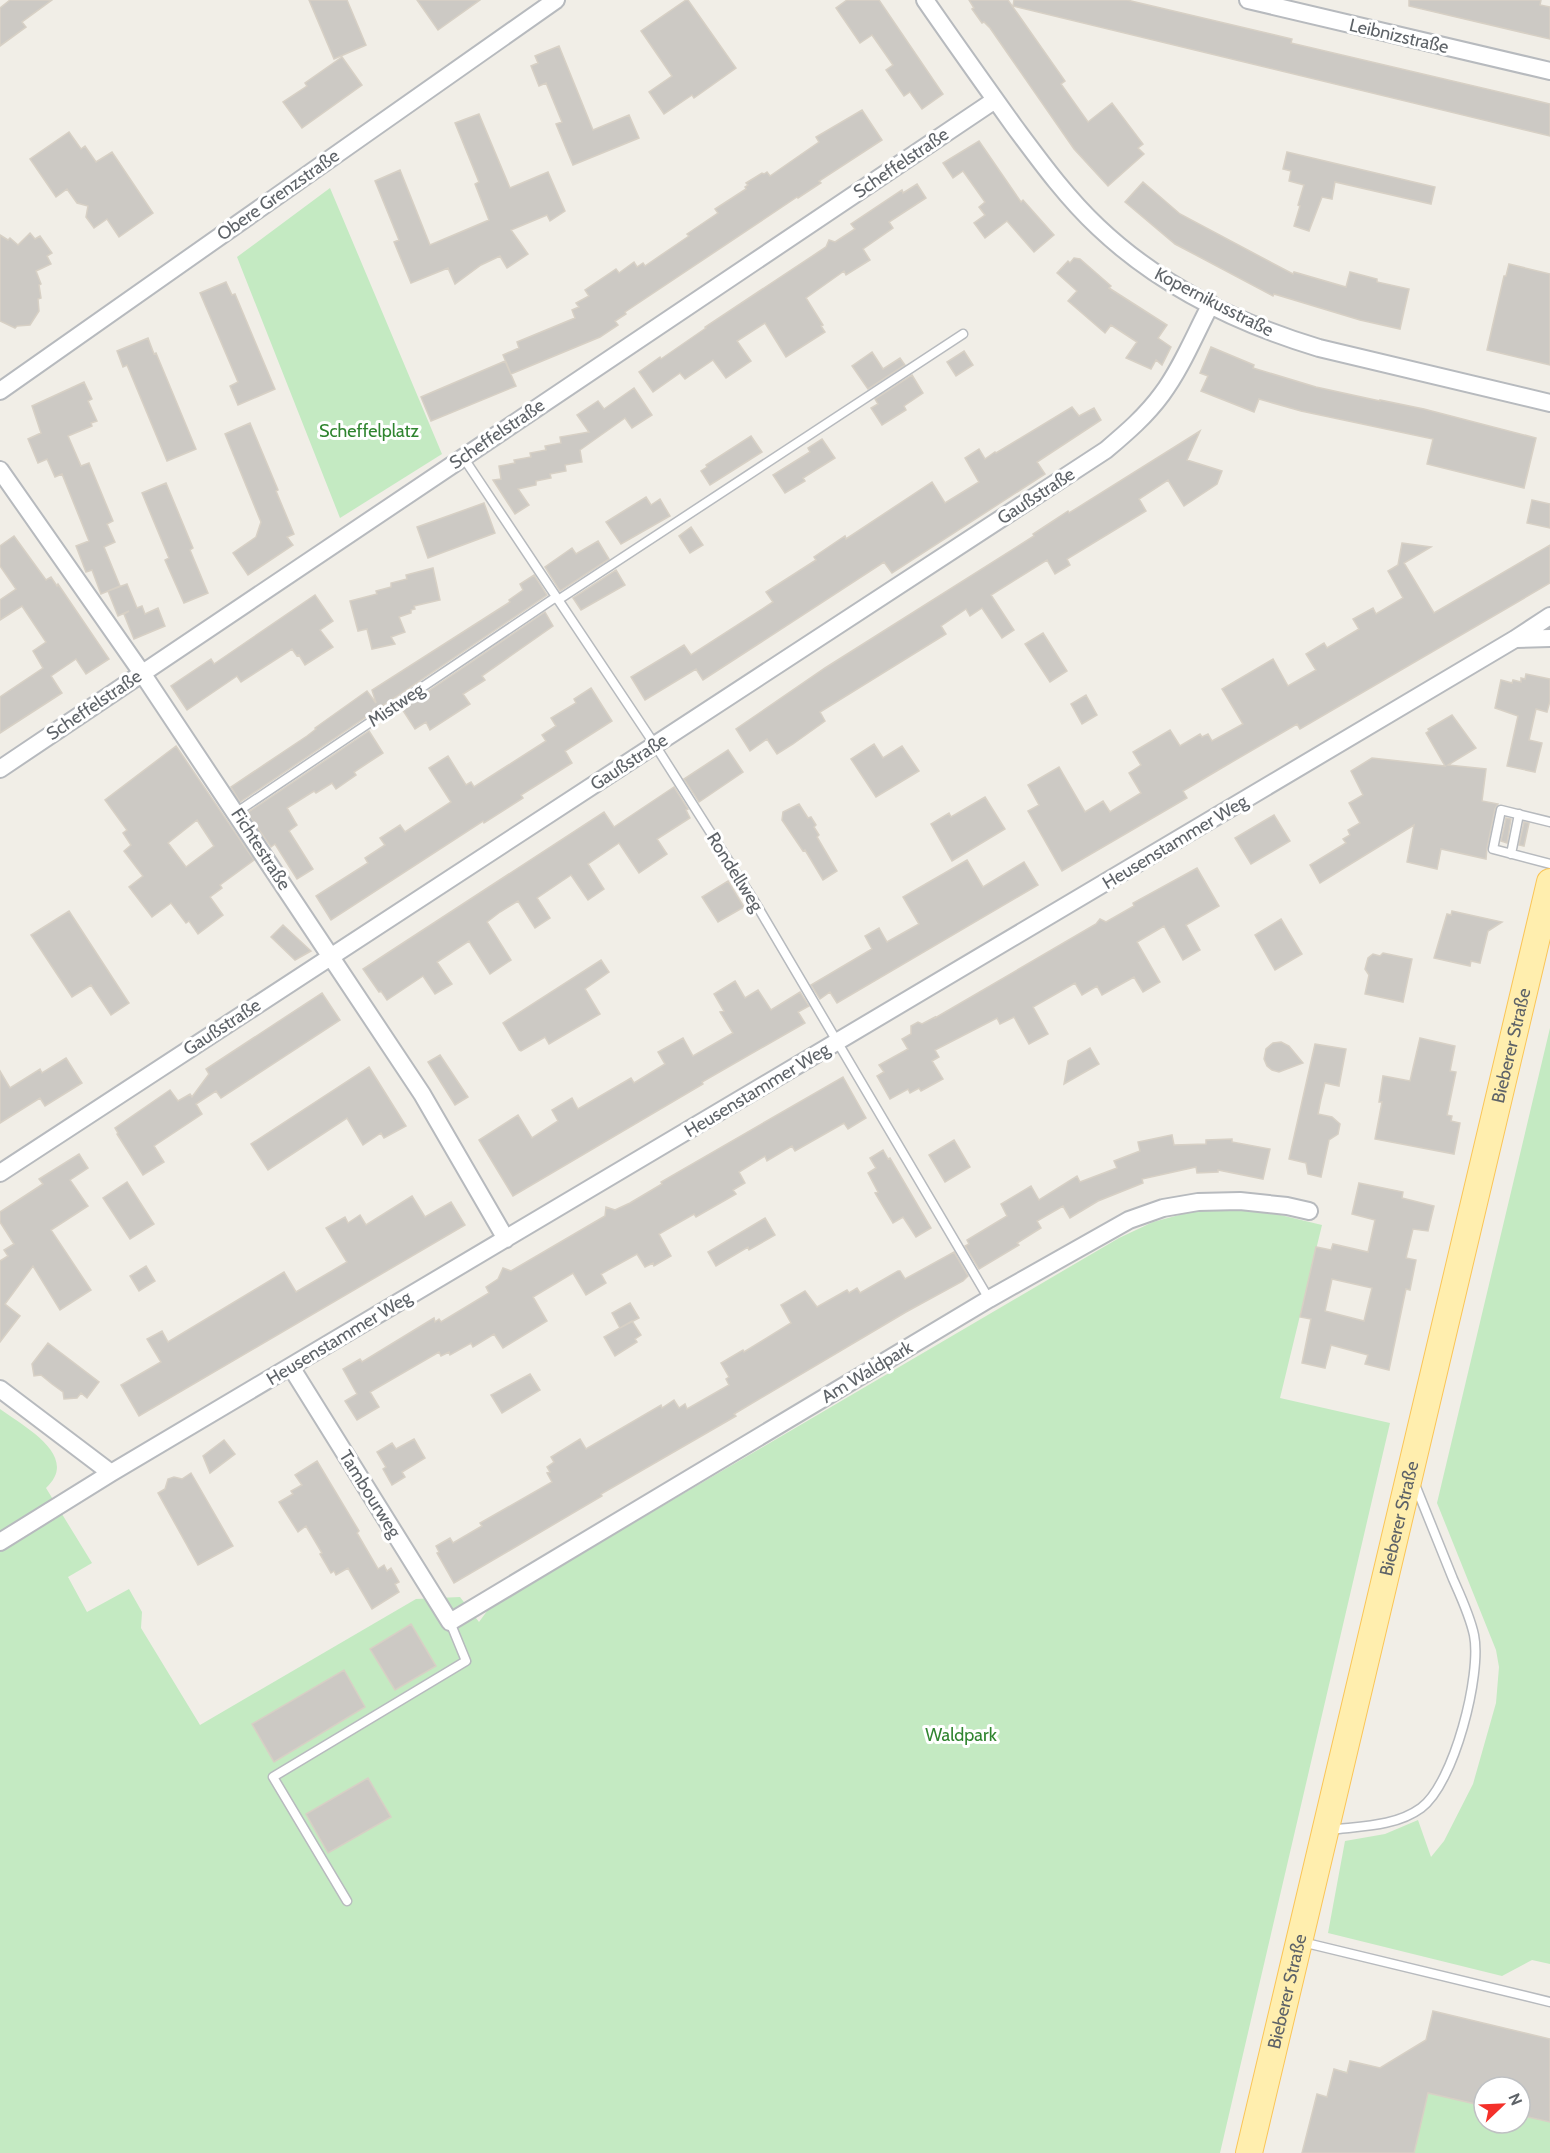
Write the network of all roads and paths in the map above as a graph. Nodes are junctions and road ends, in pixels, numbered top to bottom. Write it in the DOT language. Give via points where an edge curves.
graph roads {
  1 [pos="556,0"];
  2 [pos="925,0"];
  3 [pos="1248,0"];
  4 [pos="1550,71"];
  5 [pos="995,100"];
  6 [pos="1211,304"];
  7 [pos="963,334"];
  8 [pos="0,391"];
  9 [pos="1550,403"];
  10 [pos="463,457"];
  11 [pos="0,470"];
  12 [pos="557,599"];
  13 [pos="1550,616"];
  14 [pos="1550,638"];
  15 [pos="1515,639"];
  16 [pos="142,673"];
  17 [pos="655,745"];
  18 [pos="0,769"];
  19 [pos="237,812"];
  20 [pos="1519,814"];
  21 [pos="1550,822"];
  22 [pos="1511,854"];
  23 [pos="1550,864"];
  24 [pos="1550,882"];
  25 [pos="331,955"];
  26 [pos="838,1043"];
  27 [pos="0,1173"];
  28 [pos="1309,1211"];
  29 [pos="506,1239"];
  30 [pos="989,1299"];
  31 [pos="291,1367"];
  32 [pos="0,1389"];
  33 [pos="1410,1470"];
  34 [pos="111,1473"];
  35 [pos="0,1542"];
  36 [pos="450,1622"];
  37 [pos="1326,1830"];
  38 [pos="347,1901"];
  39 [pos="1299,1941"];
  40 [pos="1550,2002"];
  41 [pos="1248,2153"];
  1 -- 8 [label="street, Obere Grenzstraße"];
  2 -- 5 [label="street, Kopernikusstraße"];
  3 -- 4 [label="street, Leibnizstraße"];
  5 -- 6 [label="street, Kopernikusstraße" via="1053,178 1098,227 1151,270"];
  5 -- 10 [label="street, Scheffelstraße"];
  6 -- 9 [label="street, Kopernikusstraße" via="1297,341"];
  6 -- 17 [label="street, Gaußstraße" via="1162,394 1106,450"];
  7 -- 12 [label="lane, Mistweg"];
  10 -- 12 [label="lane, Rondellweg"];
  10 -- 16 [label="street, Scheffelstraße"];
  11 -- 16 [label="street, Fichtestraße"];
  12 -- 17 [label="lane, Rondellweg"];
  12 -- 19 [label="lane, Mistweg"];
  13 -- 15 [label="street, Heusenstammer Weg"];
  14 -- 15 [label="street, Heusenstammer Weg"];
  15 -- 26 [label="street, Heusenstammer Weg"];
  16 -- 18 [label="street, Scheffelstraße"];
  16 -- 19 [label="street, Fichtestraße"];
  17 -- 25 [label="street, Gaußstraße"];
  17 -- 26 [label="lane, Rondellweg"];
  19 -- 25 [label="street, Fichtestraße"];
  20 -- 21 [label="lane"];
  20 -- 22 [label="lane"];
  20 -- 22 [label="lane" via="1501,810 1493,849"];
  22 -- 23 [label="lane"];
  24 -- 33 [label="main road, Bieberer Straße" via="1540,940"];
  25 -- 27 [label="street, Gaußstraße"];
  25 -- 29 [label="street, Fichtestraße" via="422,1095"];
  26 -- 29 [label="street, Heusenstammer Weg"];
  26 -- 30 [label="lane, Rondellweg"];
  28 -- 30 [label="street, Am Waldpark" via="1240,1201 1198,1202 1144,1213"];
  29 -- 31 [label="street, Heusenstammer Weg"];
  30 -- 36 [label="street, Am Waldpark"];
  31 -- 34 [label="street, Heusenstammer Weg"];
  31 -- 36 [label="street, Tambourweg"];
  32 -- 34 [label="street"];
  33 -- 37 [label="main road, Bieberer Straße"];
  33 -- 37 [label="lane" via="1473,1632 1476,1661 1467,1713 1439,1788 1419,1810 1381,1824"];
  34 -- 35 [label="street, Heusenstammer Weg"];
  36 -- 38 [label="lane" via="465,1661 273,1777"];
  37 -- 39 [label="main road, Bieberer Straße"];
  39 -- 40 [label="lane"];
  39 -- 41 [label="main road, Bieberer Straße"];
}
